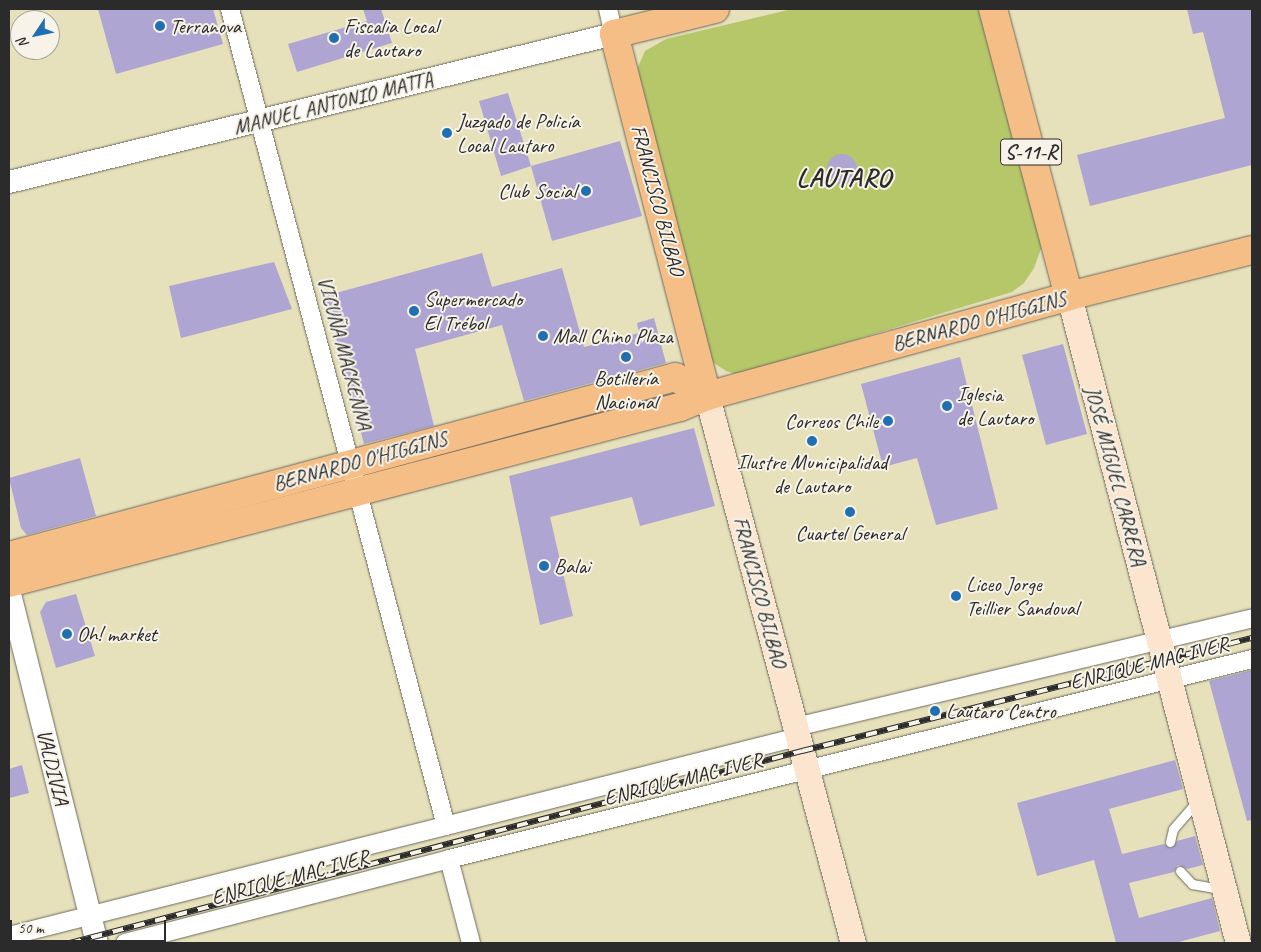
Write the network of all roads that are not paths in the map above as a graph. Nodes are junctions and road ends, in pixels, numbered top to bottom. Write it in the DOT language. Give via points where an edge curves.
graph roads {
  1 [pos="230,9"];
  2 [pos="715,9"];
  3 [pos="993,9"];
  4 [pos="611,21"];
  5 [pos="260,121"];
  6 [pos="9,182"];
  7 [pos="1252,250"];
  8 [pos="1069,296"];
  9 [pos="707,396"];
  10 [pos="350,463"];
  11 [pos="358,492"];
  12 [pos="9,556"];
  13 [pos="9,582"];
  14 [pos="9,590"];
  15 [pos="1252,618"];
  16 [pos="1159,640"];
  17 [pos="1252,659"];
  18 [pos="1170,682"];
  19 [pos="797,732"];
  20 [pos="808,772"];
  21 [pos="1200,798"];
  22 [pos="446,826"];
  23 [pos="1170,842"];
  24 [pos="449,858"];
  25 [pos="1180,871"];
  26 [pos="1224,890"];
  27 [pos="90,914"];
  28 [pos="9,936"];
  29 [pos="97,943"];
  30 [pos="125,943"];
  31 [pos="471,943"];
  32 [pos="853,943"];
  33 [pos="1238,943"];
  1 -- 5 [label="street, VICUÑA MACKENNA"];
  2 -- 4 [label="main road, MANUEL ANTONIO MATTA"];
  3 -- 8 [label="main road, JOSÉ MIGUEL CARRERA / S-11-R"];
  4 -- 5 [label="street, MANUEL ANTONIO MATTA"];
  4 -- 9 [label="main road, FRANCISCO BILBAO"];
  5 -- 6 [label="street, MANUEL ANTONIO MATTA"];
  5 -- 10 [label="street, VICUÑA MACKENNA"];
  7 -- 8 [label="main road, BERNARDO O'HIGGINS"];
  8 -- 9 [label="main road, BERNARDO O'HIGGINS"];
  8 -- 16 [label="main road, JOSÉ MIGUEL CARRERA"];
  9 -- 10 [label="main road, BERNARDO O'HIGGINS" via="675,377"];
  9 -- 11 [label="main road, BERNARDO O'HIGGINS" via="680,407"];
  9 -- 19 [label="main road, FRANCISCO BILBAO"];
  10 -- 11 [label="street, VICUÑA MACKENNA"];
  10 -- 12 [label="main road, BERNARDO O'HIGGINS"];
  11 -- 13 [label="main road, BERNARDO O'HIGGINS"];
  11 -- 22 [label="street, VICUÑA MACKENNA"];
  14 -- 27 [label="street, VALDIVIA"];
  15 -- 16 [label="street, ENRIQUE MAC IVER"];
  16 -- 18 [label="main road, JOSÉ MIGUEL CARRERA"];
  16 -- 19 [label="street, ENRIQUE MAC IVER"];
  17 -- 18 [label="street, ENRIQUE MAC IVER"];
  18 -- 20 [label="street, ENRIQUE MAC IVER"];
  18 -- 21 [label="main road, JOSÉ MIGUEL CARRERA"];
  19 -- 20 [label="main road, FRANCISCO BILBAO"];
  19 -- 22 [label="street, ENRIQUE MAC IVER"];
  20 -- 24 [label="street, ENRIQUE MAC IVER"];
  20 -- 32 [label="main road, FRANCISCO BILBAO"];
  21 -- 23 [label="lane" via="1172,829"];
  21 -- 26 [label="main road, JOSÉ MIGUEL CARRERA"];
  22 -- 27 [label="street, ENRIQUE MAC IVER"];
  24 -- 30 [label="street, ENRIQUE MAC IVER"];
  24 -- 31 [label="street"];
  25 -- 26 [label="lane" via="1192,884"];
  26 -- 33 [label="main road, JOSÉ MIGUEL CARRERA"];
  27 -- 28 [label="street, ENRIQUE MAC IVER"];
  27 -- 29 [label="street, VALDIVIA"];
}
